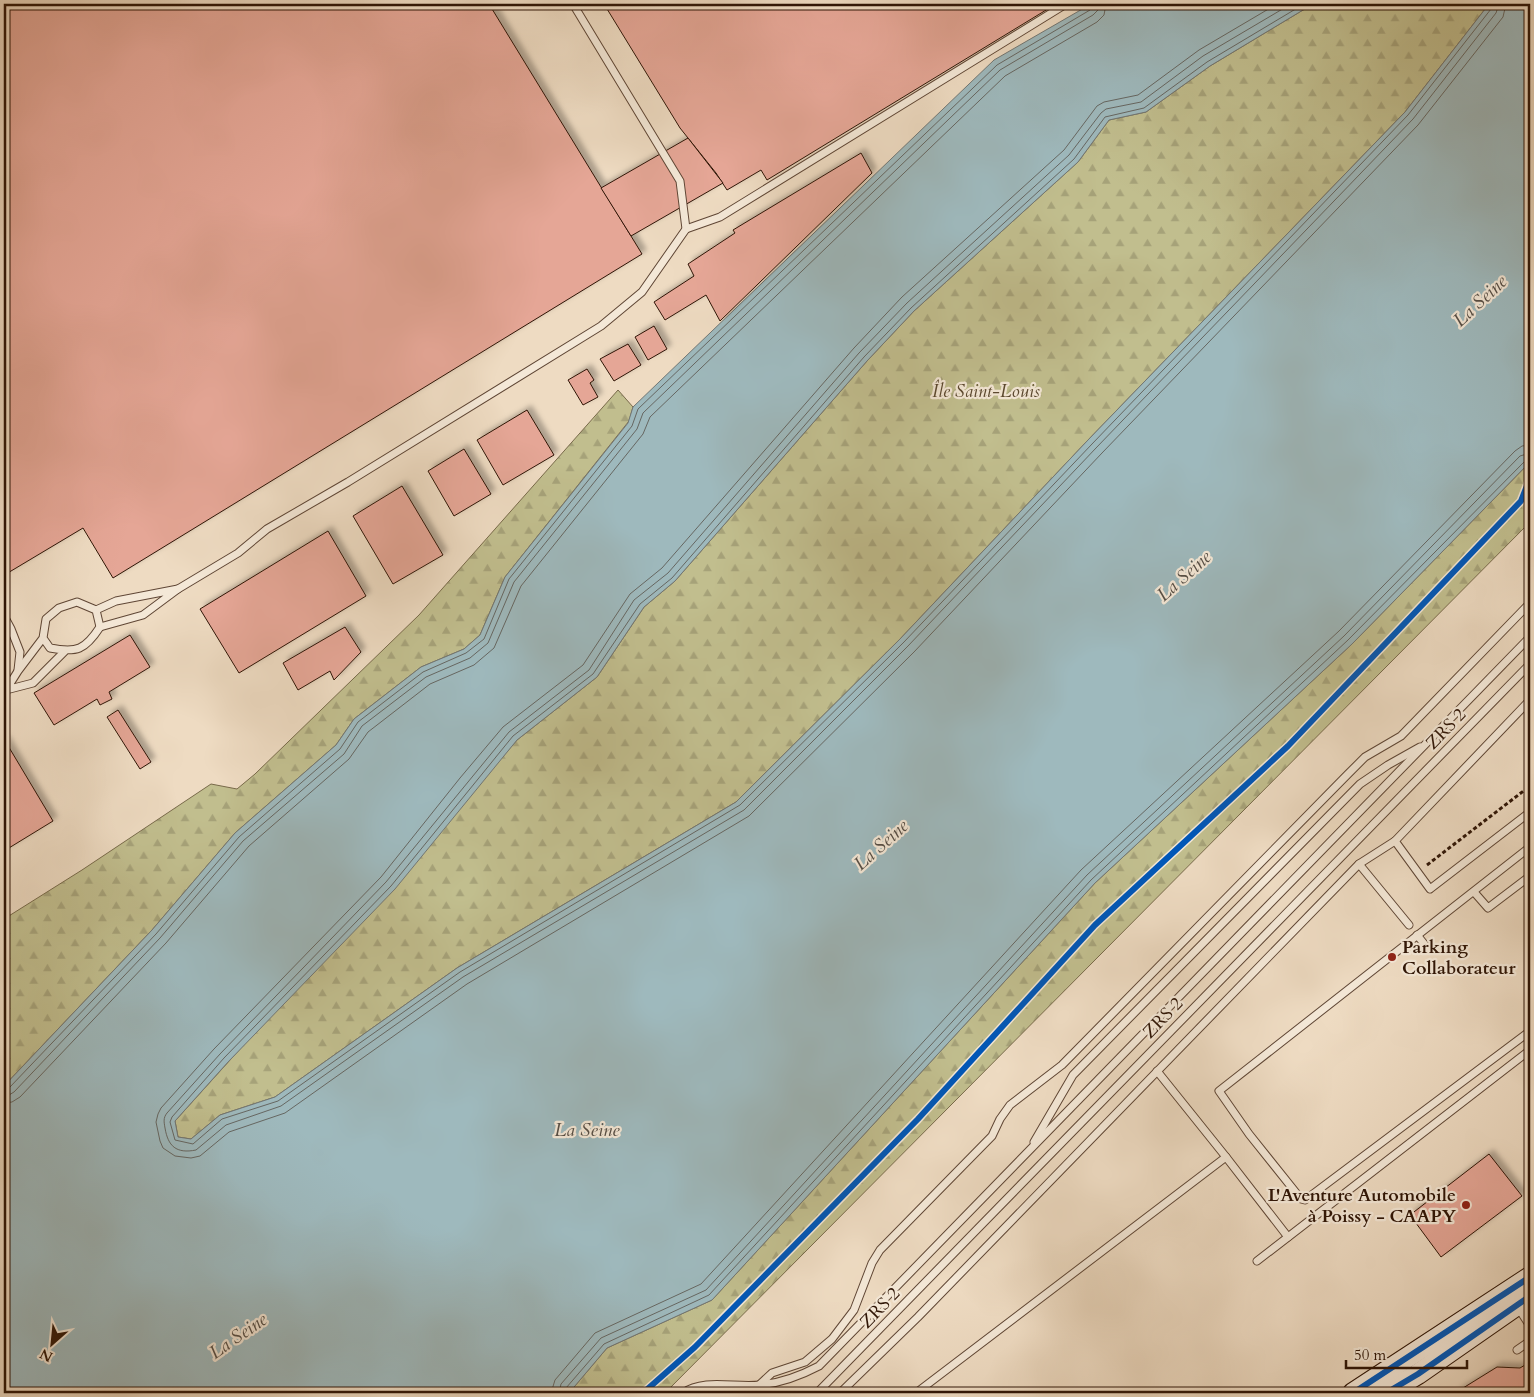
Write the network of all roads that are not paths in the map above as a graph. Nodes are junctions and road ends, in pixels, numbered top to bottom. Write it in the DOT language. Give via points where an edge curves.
graph roads {
  1 [pos="572,4"];
  2 [pos="1066,4"];
  3 [pos="686,229"];
  4 [pos="178,589"];
  5 [pos="1530,603"];
  6 [pos="96,610"];
  7 [pos="4,616"];
  8 [pos="100,627"];
  9 [pos="1530,637"];
  10 [pos="43,638"];
  11 [pos="65,651"];
  12 [pos="1530,664"];
  13 [pos="18,671"];
  14 [pos="5,691"];
  15 [pos="1530,700"];
  16 [pos="1427,743"];
  17 [pos="1530,812"];
  18 [pos="1395,841"];
  19 [pos="1530,847"];
  20 [pos="1359,864"];
  21 [pos="1530,876"];
  22 [pos="1474,892"];
  23 [pos="1409,925"];
  24 [pos="1417,934"];
  25 [pos="1429,950"];
  26 [pos="1530,1031"];
  27 [pos="1530,1050"];
  28 [pos="1156,1071"];
  29 [pos="1029,1150"];
  30 [pos="1226,1157"];
  31 [pos="1288,1237"];
  32 [pos="1257,1261"];
  33 [pos="1530,1276"];
  34 [pos="1518,1297"];
  35 [pos="1530,1326"];
  36 [pos="1530,1341"];
  37 [pos="1517,1350"];
  38 [pos="758,1386"];
  39 [pos="683,1393"];
  40 [pos="817,1393"];
  41 [pos="840,1393"];
  42 [pos="916,1393"];
  43 [pos="1353,1393"];
  44 [pos="1386,1393"];
  1 -- 3 [label="lane" via="680,182"];
  2 -- 3 [label="lane" via="720,216"];
  3 -- 4 [label="lane" via="642,292 601,326 267,529 238,553"];
  4 -- 6 [label="lane" via="116,601"];
  4 -- 8 [label="lane" via="143,615"];
  5 -- 38 [label="lane" via="1401,736 1366,757 1348,774 1062,1065 1010,1105 992,1136 880,1250 854,1310 832,1339 805,1362 772,1373"];
  6 -- 8 [label="lane"];
  6 -- 10 [label="lane" via="77,602 59,608 46,619"];
  7 -- 13 [label="lane" via="20,652"];
  8 -- 11 [label="lane" via="91,641"];
  9 -- 16 [label="lane, ZRS 2"];
  10 -- 11 [label="lane" via="50,648"];
  10 -- 13 [label="lane"];
  11 -- 14 [label="lane" via="34,683"];
  12 -- 40 [label="lane, ZRS 2"];
  13 -- 14 [label="lane"];
  15 -- 18 [label="lane"];
  16 -- 29 [label="lane, ZRS 2"];
  16 -- 29 [label="lane, ZRS 2" via="1360,784 1073,1075"];
  17 -- 18 [label="lane" via="1430,889"];
  18 -- 20 [label="lane"];
  19 -- 22 [label="lane"];
  20 -- 23 [label="lane"];
  20 -- 28 [label="lane"];
  21 -- 22 [label="lane" via="1488,908"];
  22 -- 24 [label="lane"];
  24 -- 25 [label="lane"];
  24 -- 26 [label="lane" via="1219,1091 1301,1199 1305,1200"];
  27 -- 31 [label="lane"];
  28 -- 30 [label="lane"];
  28 -- 41 [label="lane"];
  29 -- 38 [label="lane, ZRS 2" via="819,1366 786,1381"];
  30 -- 31 [label="lane"];
  30 -- 42 [label="lane"];
  31 -- 32 [label="lane"];
  33 -- 34 [label="main road"];
  34 -- 35 [label="lane"];
  34 -- 43 [label="main road"];
  34 -- 44 [label="main road" via="1440,1358"];
  36 -- 37 [label="lane"];
  38 -- 39 [label="lane, ZRS 2" via="712,1385"];
}
